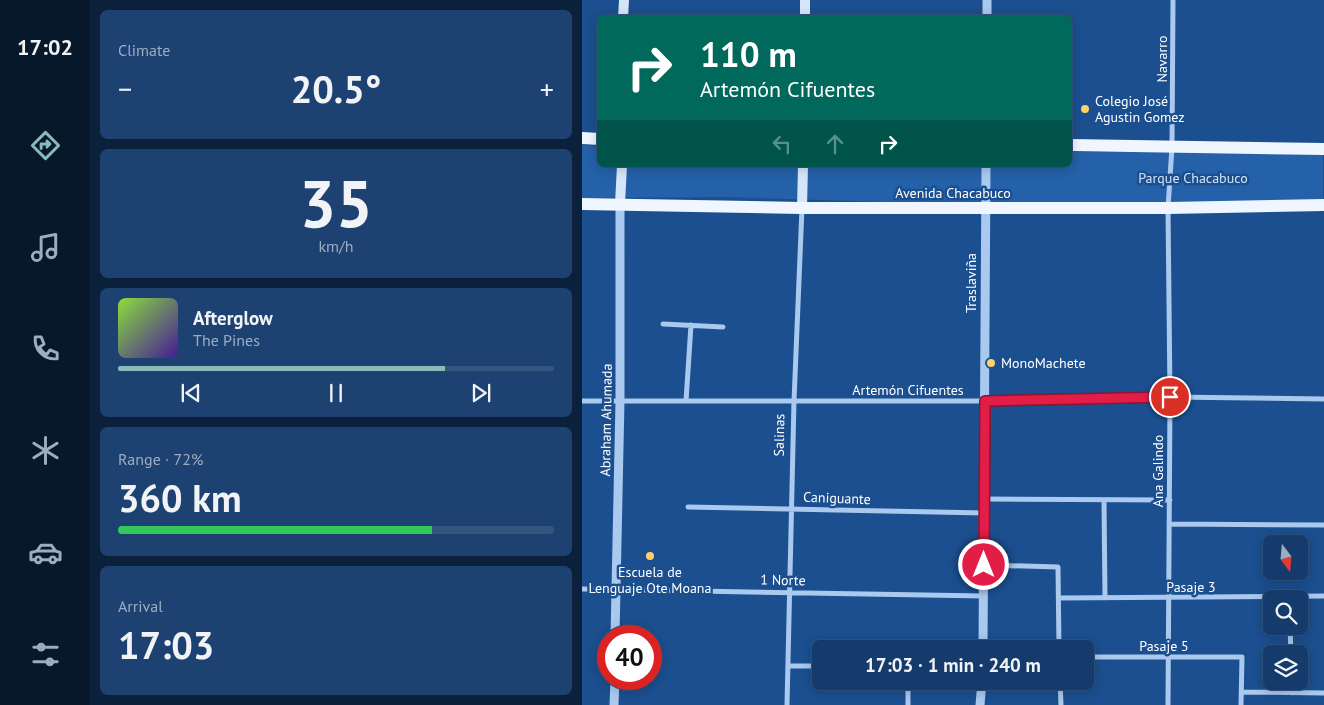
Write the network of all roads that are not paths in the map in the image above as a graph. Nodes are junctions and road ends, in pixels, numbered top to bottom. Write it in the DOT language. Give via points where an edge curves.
graph roads {
  1 [pos="624,0"];
  2 [pos="805,0"];
  3 [pos="987,0"];
  4 [pos="1174,0"];
  5 [pos="624,15"];
  6 [pos="805,15"];
  7 [pos="987,15"];
  8 [pos="582,138"];
  9 [pos="597,139"];
  10 [pos="1072,145"];
  11 [pos="1172,147"];
  12 [pos="1324,149"];
  13 [pos="622,167"];
  14 [pos="803,167"];
  15 [pos="986,167"];
  16 [pos="582,204"];
  17 [pos="620,204"];
  18 [pos="1324,205"];
  19 [pos="802,208"];
  20 [pos="986,208"];
  21 [pos="1168,208"];
  22 [pos="663,324"];
  23 [pos="691,325"];
  24 [pos="723,326"];
  25 [pos="1170,397"];
  26 [pos="1324,399"];
  27 [pos="620,400"];
  28 [pos="582,401"];
  29 [pos="686,401"];
  30 [pos="794,401"];
  31 [pos="985,401"];
  32 [pos="984,499"];
  33 [pos="1104,500"];
  34 [pos="1170,500"];
  35 [pos="688,507"];
  36 [pos="792,508"];
  37 [pos="984,513"];
  38 [pos="1169,524"];
  39 [pos="1324,525"];
  40 [pos="984,565"];
  41 [pos="582,589"];
  42 [pos="616,589"];
  43 [pos="790,591"];
  44 [pos="984,596"];
  45 [pos="1324,596"];
  46 [pos="1308,597"];
  47 [pos="1059,598"];
  48 [pos="1105,598"];
  49 [pos="1169,598"];
  50 [pos="1263,598"];
  51 [pos="616,625"];
  52 [pos="983,640"];
  53 [pos="1060,640"];
  54 [pos="1094,658"];
  55 [pos="1168,658"];
  56 [pos="788,666"];
  57 [pos="812,666"];
  58 [pos="615,690"];
  59 [pos="908,690"];
  60 [pos="981,690"];
  61 [pos="1060,690"];
  62 [pos="1241,692"];
  63 [pos="1292,693"];
  64 [pos="1324,693"];
  65 [pos="614,705"];
  66 [pos="787,705"];
  67 [pos="908,705"];
  68 [pos="980,705"];
  69 [pos="1061,705"];
  70 [pos="1168,705"];
  71 [pos="1241,705"];
  1 -- 5 [label="main road"];
  2 -- 6 [label="main road"];
  3 -- 7 [label="street"];
  4 -- 11 [label="street, Navarro"];
  8 -- 9 [label="main road"];
  10 -- 11 [label="main road"];
  11 -- 12 [label="main road"];
  11 -- 21 [label="street, Navarro"];
  13 -- 17 [label="main road"];
  14 -- 19 [label="main road, Salinas"];
  15 -- 20 [label="street, Traslaviña"];
  16 -- 17 [label="main road, Avenida Chacabuco"];
  17 -- 19 [label="main road, Avenida Chacabuco"];
  17 -- 27 [label="street, Abraham Ahumada"];
  18 -- 21 [label="main road, Avenida Chacabuco"];
  19 -- 20 [label="main road, Avenida Chacabuco"];
  19 -- 30 [label="street, Salinas"];
  20 -- 21 [label="main road, Avenida Chacabuco"];
  20 -- 31 [label="street, Traslaviña"];
  21 -- 25 [label="street, Ana Galindo"];
  22 -- 23 [label="street"];
  23 -- 24 [label="street"];
  23 -- 29 [label="street"];
  25 -- 26 [label="street, Artemón Cifuentes"];
  25 -- 31 [label="street, Artemón Cifuentes"];
  25 -- 34 [label="street, Ana Galindo"];
  27 -- 28 [label="street, Artemón Cifuentes"];
  27 -- 29 [label="street, Artemón Cifuentes"];
  27 -- 42 [label="street, Abraham Ahumada"];
  29 -- 30 [label="street, Artemón Cifuentes"];
  30 -- 31 [label="street, Artemón Cifuentes"];
  30 -- 36 [label="street, Salinas"];
  31 -- 32 [label="street, Traslaviña"];
  32 -- 33 [label="street"];
  32 -- 37 [label="street, Traslaviña"];
  33 -- 34 [label="street"];
  33 -- 48 [label="street"];
  34 -- 38 [label="street, Ana Galindo"];
  35 -- 36 [label="street, Caniguante"];
  36 -- 37 [label="street, Caniguante"];
  36 -- 43 [label="street, Salinas"];
  37 -- 40 [label="street, Traslaviña"];
  38 -- 39 [label="street"];
  38 -- 49 [label="street, Ana Galindo"];
  40 -- 44 [label="street, Traslaviña"];
  40 -- 47 [label="street" via="1058,567"];
  41 -- 42 [label="street, 1 Norte"];
  42 -- 43 [label="street, 1 Norte"];
  42 -- 51 [label="street, Abraham Ahumada"];
  43 -- 44 [label="street, 1 Norte"];
  43 -- 56 [label="street, Salinas"];
  44 -- 52 [label="street, Traslaviña"];
  45 -- 46 [label="street, Pasaje 3"];
  47 -- 48 [label="street, Pasaje 3"];
  47 -- 53 [label="street"];
  48 -- 49 [label="street, Pasaje 3"];
  49 -- 50 [label="street, Pasaje 3"];
  49 -- 55 [label="street, Ana Galindo"];
  54 -- 55 [label="street, Pasaje 5"];
  55 -- 62 [label="street, Pasaje 5" via="1242,658"];
  55 -- 70 [label="street, Ana Galindo"];
  56 -- 57 [label="street"];
  56 -- 66 [label="street, Salinas"];
  58 -- 65 [label="street"];
  59 -- 67 [label="street"];
  60 -- 68 [label="street"];
  61 -- 69 [label="street"];
  62 -- 63 [label="street"];
  62 -- 71 [label="street"];
  63 -- 64 [label="street"];
}
